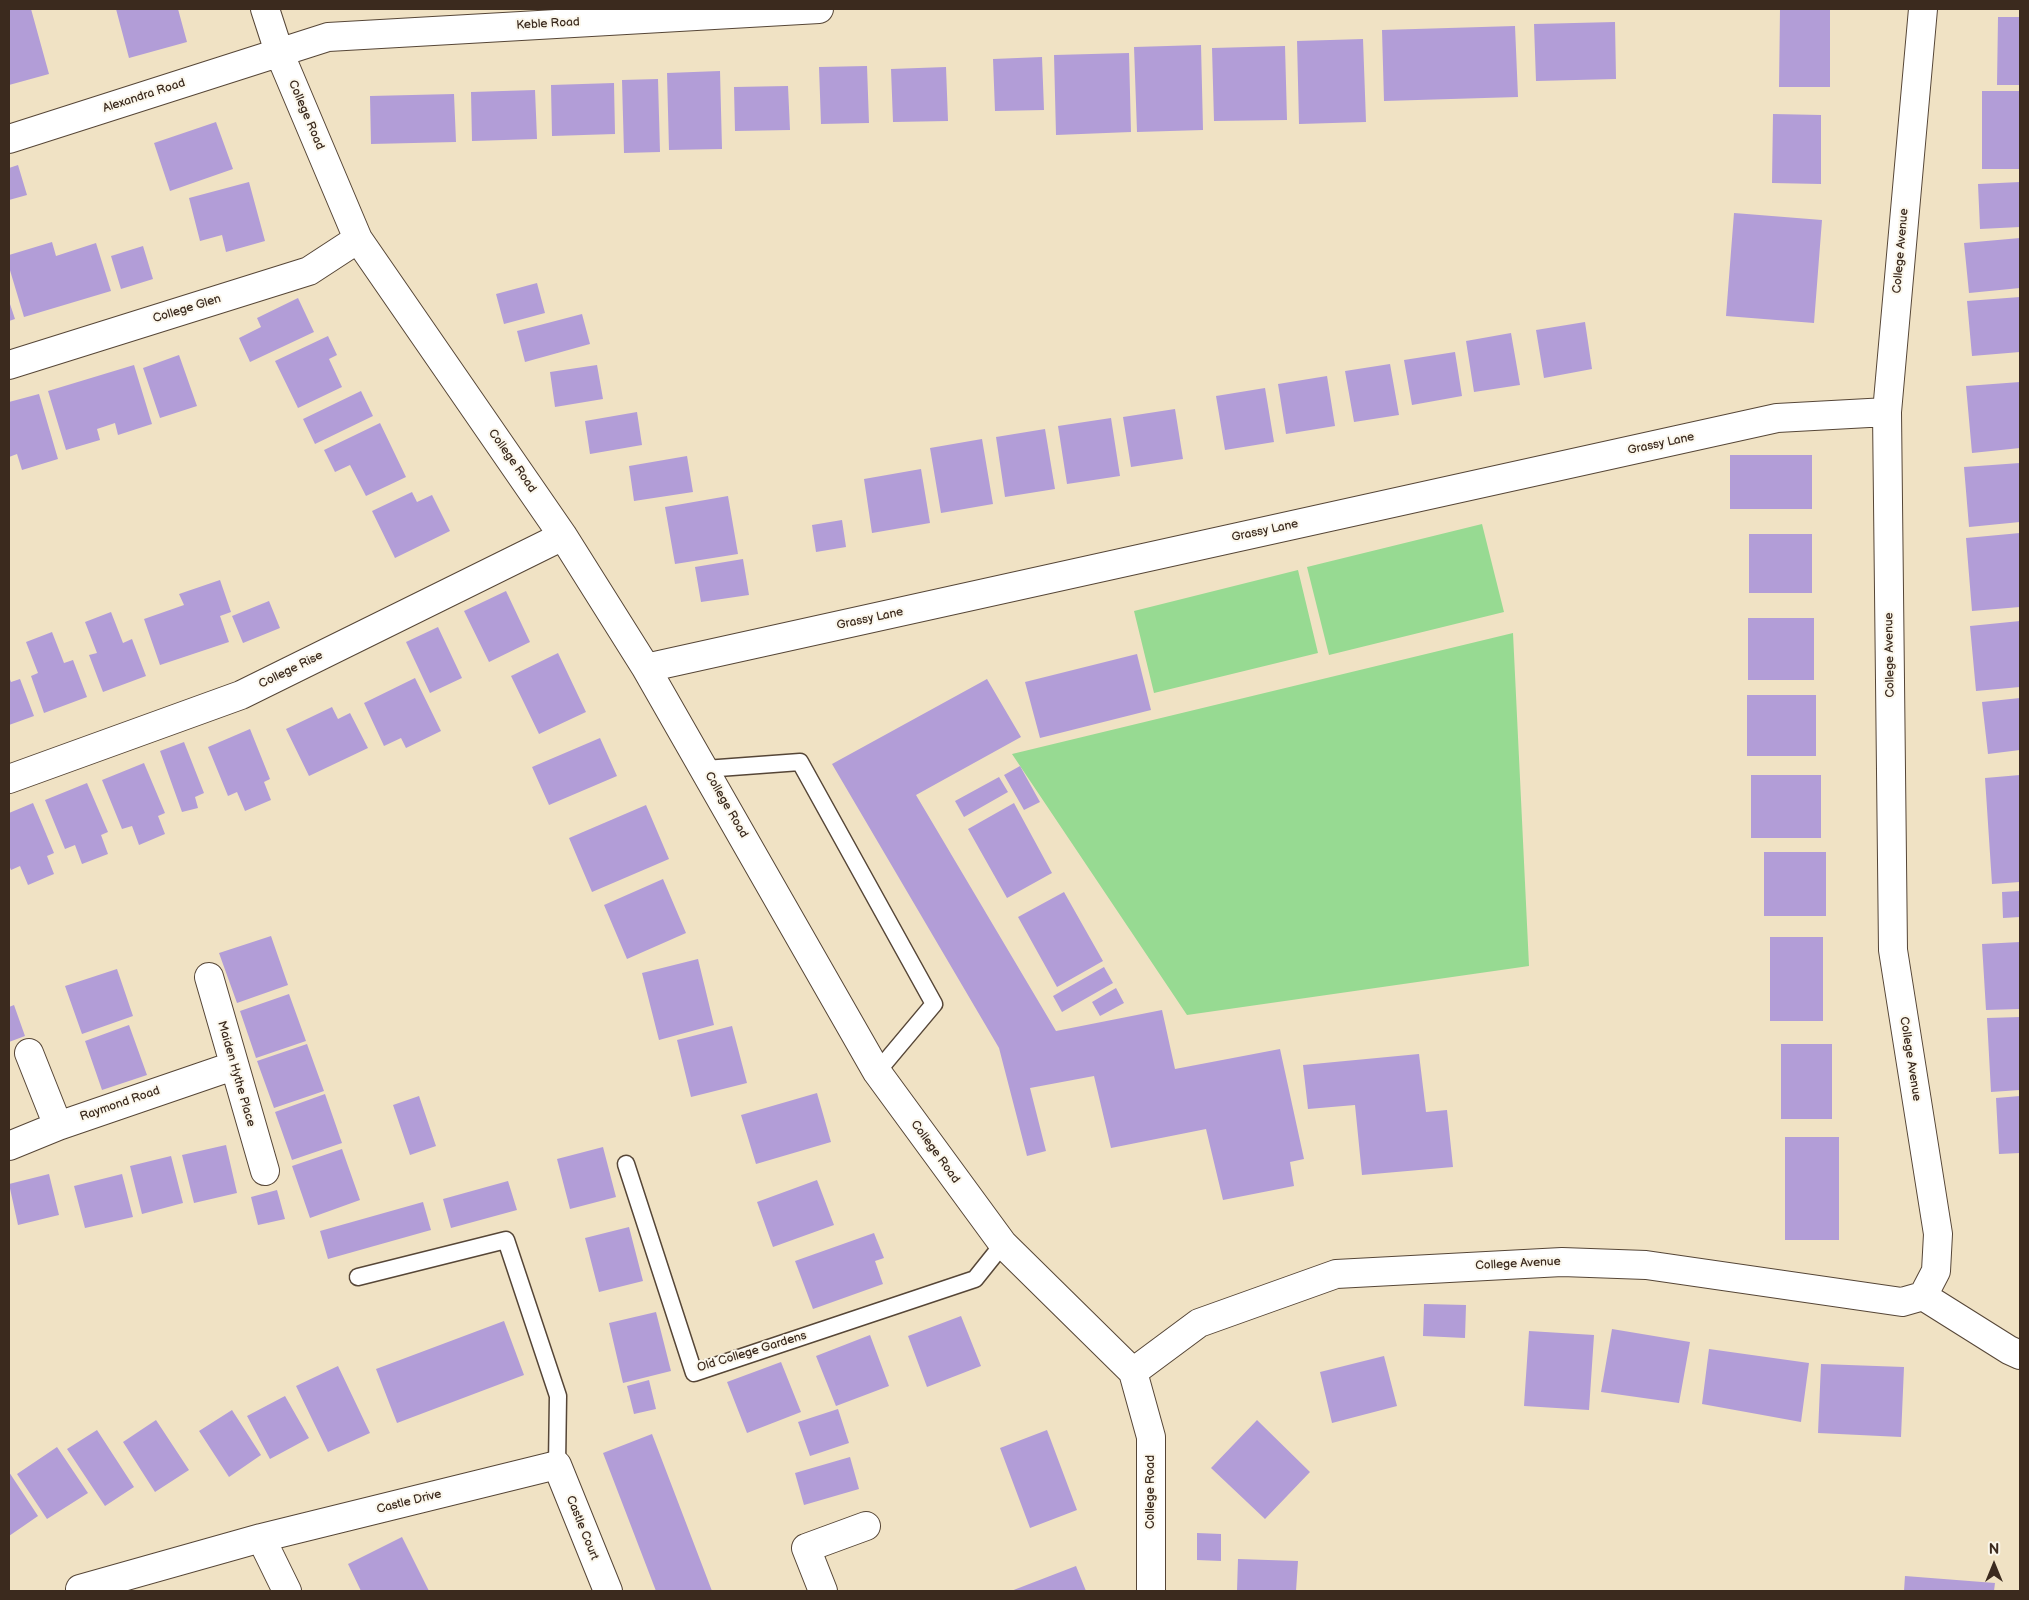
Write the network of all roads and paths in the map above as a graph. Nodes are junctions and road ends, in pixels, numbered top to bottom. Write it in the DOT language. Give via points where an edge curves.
graph roads {
  1 [pos="265,9"];
  2 [pos="819,9"];
  3 [pos="1922,9"];
  4 [pos="279,52"];
  5 [pos="9,139"];
  6 [pos="358,239"];
  7 [pos="9,365"];
  8 [pos="1887,412"];
  9 [pos="563,536"];
  10 [pos="646,668"];
  11 [pos="705,769"];
  12 [pos="9,779"];
  13 [pos="209,977"];
  14 [pos="29,1053"];
  15 [pos="233,1066"];
  16 [pos="877,1072"];
  17 [pos="58,1126"];
  18 [pos="9,1146"];
  19 [pos="626,1164"];
  20 [pos="265,1171"];
  21 [pos="1003,1244"];
  22 [pos="358,1276"];
  23 [pos="1923,1296"];
  24 [pos="2020,1355"];
  25 [pos="1133,1372"];
  26 [pos="557,1466"];
  27 [pos="866,1526"];
  28 [pos="262,1538"];
  29 [pos="80,1589"];
  30 [pos="287,1591"];
  31 [pos="608,1591"];
  32 [pos="823,1591"];
  33 [pos="1151,1591"];
  1 -- 4 [label="street, College Road"];
  2 -- 4 [label="street, Keble Road" via="328,37"];
  3 -- 8 [label="street, College Avenue"];
  4 -- 5 [label="street, Alexandra Road"];
  4 -- 6 [label="street, College Road"];
  6 -- 7 [label="street, College Glen" via="309,271"];
  6 -- 9 [label="street, College Road"];
  8 -- 10 [label="street, Grassy Lane" via="1777,418"];
  8 -- 23 [label="street, College Avenue" via="1893,950 1938,1234 1936,1271"];
  9 -- 10 [label="street, College Road"];
  9 -- 12 [label="street, College Rise" via="241,694"];
  10 -- 11 [label="street, College Road"];
  11 -- 16 [label="street, College Road"];
  11 -- 16 [label="lane" via="800,762 934,1004"];
  13 -- 15 [label="street, Maiden Hythe Place"];
  14 -- 17 [label="street"];
  15 -- 17 [label="street, Raymond Road"];
  15 -- 20 [label="street, Maiden Hythe Place"];
  16 -- 21 [label="street, College Road"];
  17 -- 18 [label="street, Raymond Road"];
  19 -- 21 [label="lane, Old College Gardens" via="694,1373 975,1279"];
  21 -- 25 [label="street, College Road"];
  22 -- 26 [label="lane" via="506,1240 558,1396"];
  23 -- 24 [label="street"];
  23 -- 25 [label="street, College Avenue" via="1902,1302 1646,1265 1562,1262 1336,1274 1200,1324"];
  25 -- 33 [label="street, College Road" via="1151,1437"];
  26 -- 28 [label="street, Castle Drive"];
  26 -- 31 [label="street, Castle Court"];
  27 -- 32 [label="street" via="806,1548"];
  28 -- 29 [label="street, Castle Drive"];
  28 -- 30 [label="street"];
}
